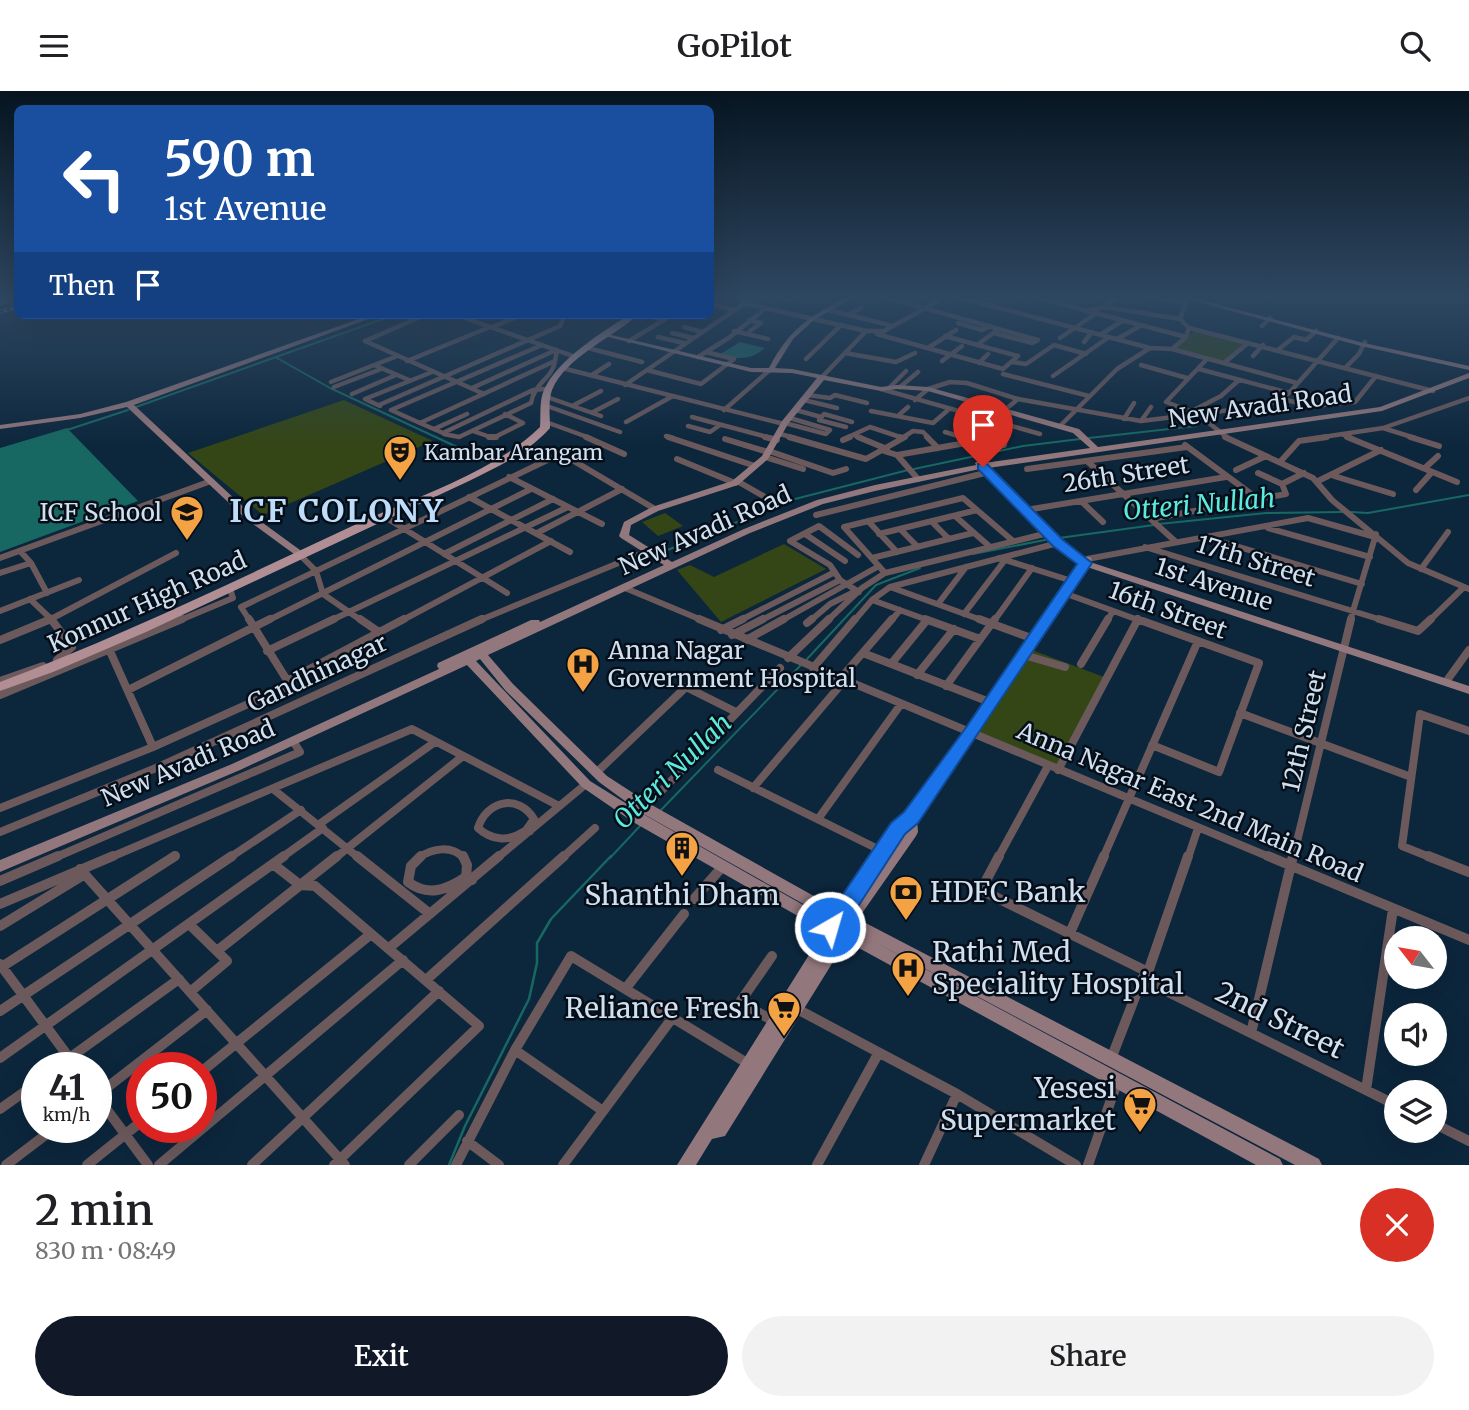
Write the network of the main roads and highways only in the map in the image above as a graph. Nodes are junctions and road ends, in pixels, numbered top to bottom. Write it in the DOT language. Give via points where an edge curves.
graph roads {
  1 [pos="586,347"];
  2 [pos="589,347"];
  3 [pos="543,396"];
  4 [pos="299,553"];
  5 [pos="0,684"];
  1 -- 3 [label="main road" via="551,377"];
  2 -- 3 [label="main road"];
  3 -- 4 [label="main road" via="541,423 531,437"];
  3 -- 4 [label="main road, Konnur High Road" via="546,422 541,434 510,454 387,518"];
  4 -- 5 [label="main road" via="84,653"];
  4 -- 5 [label="main road, Konnur High Road" via="109,649"];
}
